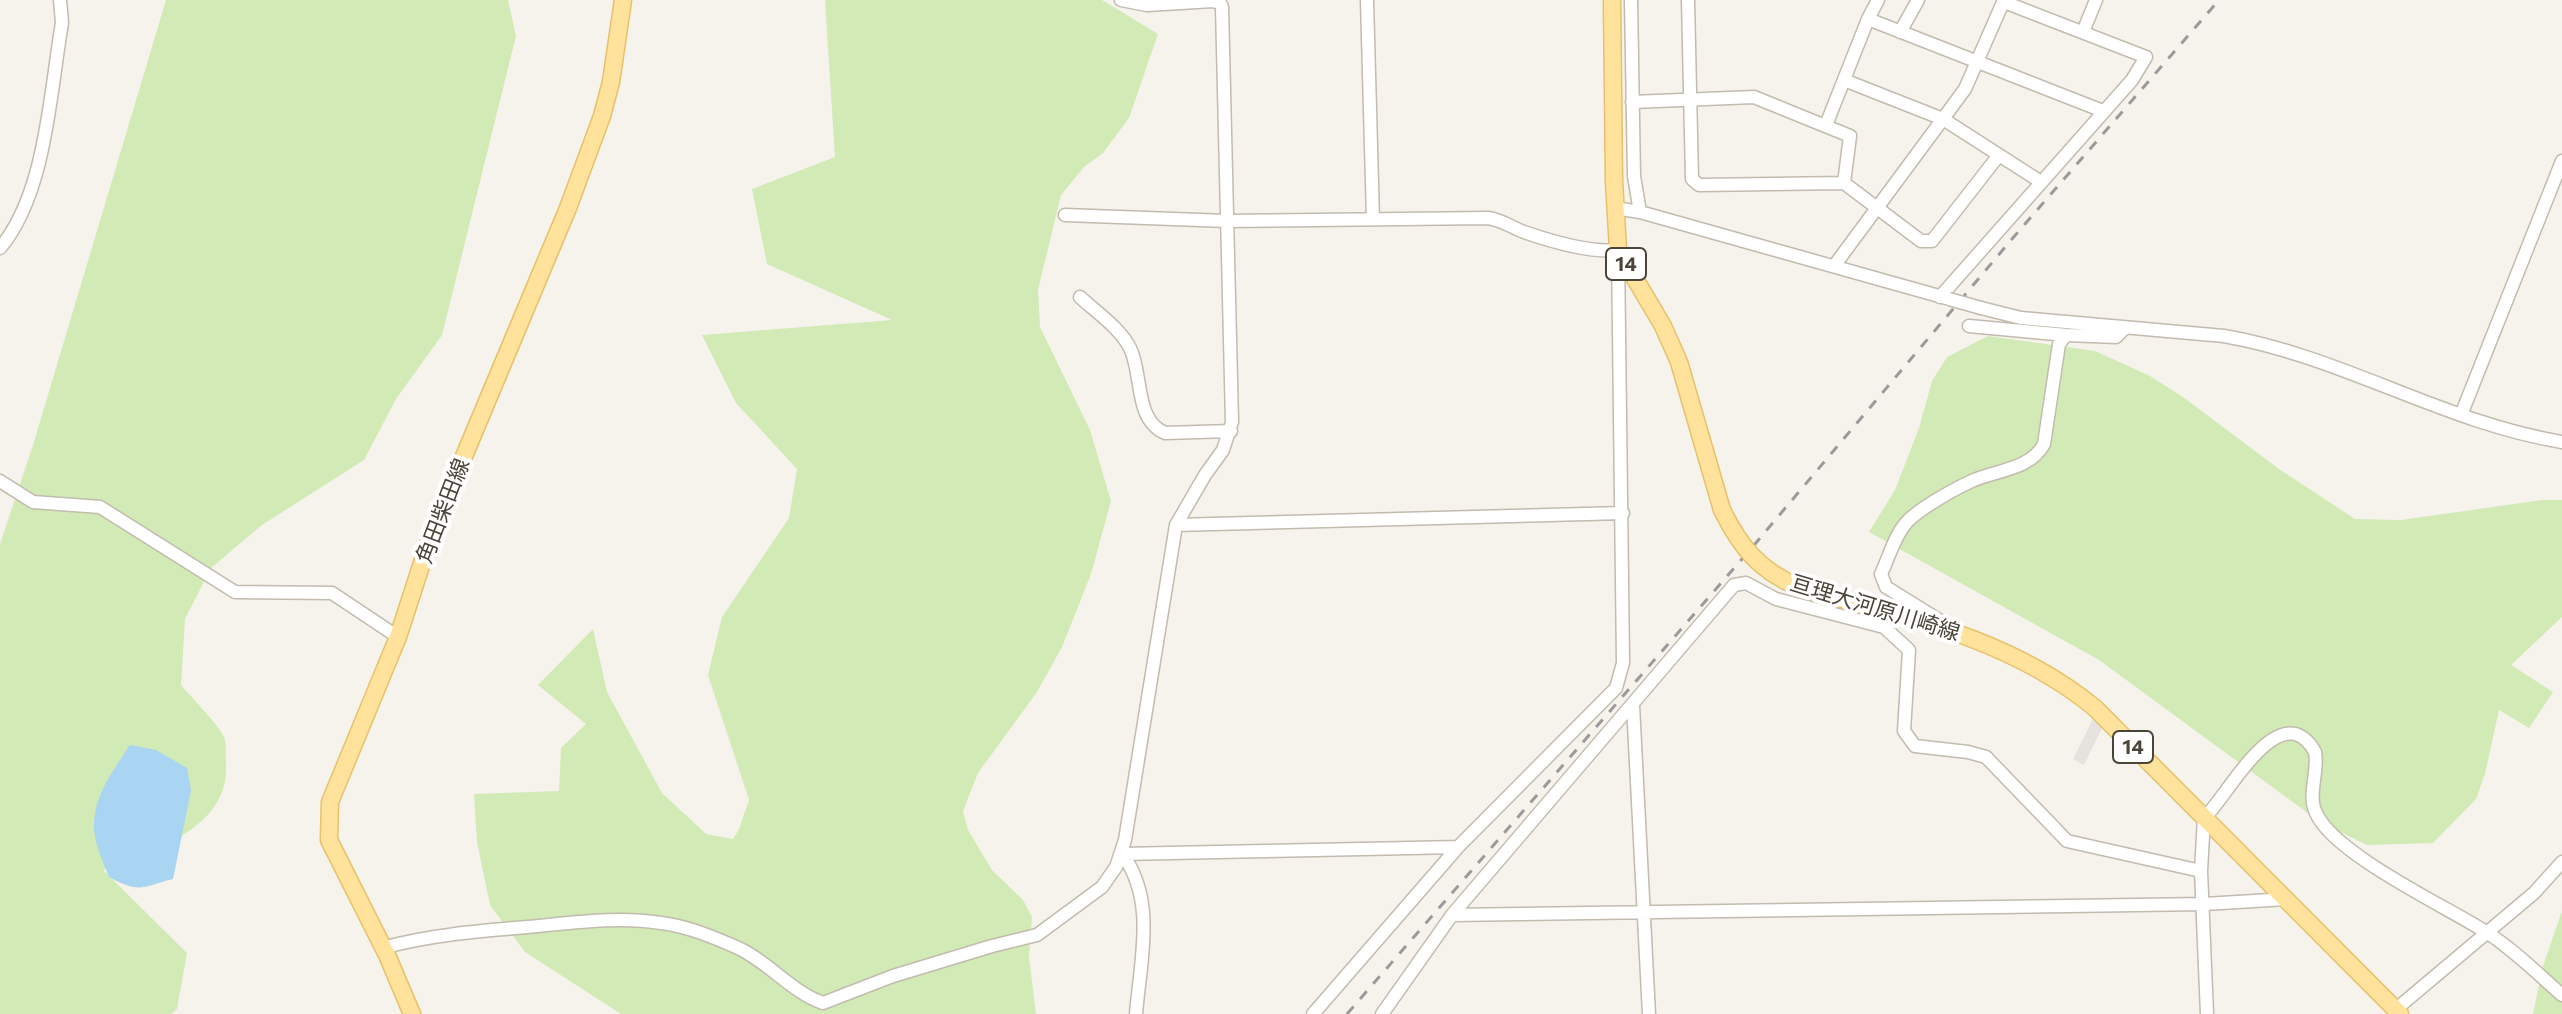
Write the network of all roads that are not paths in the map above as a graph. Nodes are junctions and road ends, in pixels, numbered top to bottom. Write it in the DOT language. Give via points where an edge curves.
graph roads {
  1 [pos="60,0"];
  2 [pos="623,0"];
  3 [pos="1121,0"];
  4 [pos="1367,0"];
  5 [pos="1612,0"];
  6 [pos="1631,0"];
  7 [pos="1688,0"];
  8 [pos="1878,0"];
  9 [pos="1918,0"];
  10 [pos="2096,0"];
  11 [pos="2004,1"];
  12 [pos="1868,19"];
  13 [pos="1900,32"];
  14 [pos="2083,32"];
  15 [pos="1979,62"];
  16 [pos="1844,80"];
  17 [pos="1690,100"];
  18 [pos="1632,102"];
  19 [pos="2103,111"];
  20 [pos="1943,119"];
  21 [pos="1826,125"];
  22 [pos="1999,155"];
  23 [pos="2562,161"];
  24 [pos="2041,182"];
  25 [pos="1844,183"];
  26 [pos="1876,207"];
  27 [pos="1626,209"];
  28 [pos="1065,215"];
  29 [pos="1373,219"];
  30 [pos="1227,221"];
  31 [pos="0,248"];
  32 [pos="1618,250"];
  33 [pos="1834,266"];
  34 [pos="1080,297"];
  35 [pos="1945,298"];
  36 [pos="1969,326"];
  37 [pos="2125,328"];
  38 [pos="2066,335"];
  39 [pos="2461,415"];
  40 [pos="1231,431"];
  41 [pos="2562,442"];
  42 [pos="0,481"];
  43 [pos="1623,513"];
  44 [pos="1176,525"];
  45 [pos="1963,634"];
  46 [pos="398,637"];
  47 [pos="1633,705"];
  48 [pos="2204,818"];
  49 [pos="1458,847"];
  50 [pos="1122,854"];
  51 [pos="2562,862"];
  52 [pos="2201,871"];
  53 [pos="2287,899"];
  54 [pos="2204,904"];
  55 [pos="1643,914"];
  56 [pos="1452,915"];
  57 [pos="2487,932"];
  58 [pos="382,948"];
  59 [pos="2562,995"];
  60 [pos="2398,1012"];
  61 [pos="412,1014"];
  62 [pos="1136,1014"];
  63 [pos="1313,1014"];
  64 [pos="1382,1014"];
  65 [pos="1649,1014"];
  66 [pos="2207,1014"];
  1 -- 31 [label="street" via="62,23 37,177 13,232"];
  2 -- 46 [label="main road, 角田柴田線" via="602,116 431,535"];
  3 -- 30 [label="street" via="1147,5 1213,1 1222,7"];
  4 -- 29 [label="street"];
  5 -- 27 [label="main road, 亘理大河原川崎線 / 14"];
  6 -- 18 [label="street"];
  7 -- 17 [label="street"];
  8 -- 12 [label="street"];
  9 -- 13 [label="street"];
  10 -- 14 [label="street"];
  11 -- 14 [label="street"];
  11 -- 15 [label="street"];
  12 -- 13 [label="street"];
  12 -- 16 [label="street"];
  13 -- 15 [label="street"];
  14 -- 19 [label="street" via="2146,57"];
  15 -- 19 [label="street"];
  15 -- 20 [label="street"];
  16 -- 20 [label="street"];
  16 -- 21 [label="street"];
  17 -- 18 [label="street"];
  17 -- 21 [label="street" via="1754,97"];
  17 -- 25 [label="street" via="1692,179 1699,185"];
  18 -- 27 [label="street" via="1634,176"];
  19 -- 24 [label="street"];
  20 -- 22 [label="street"];
  20 -- 26 [label="street"];
  21 -- 25 [label="street" via="1850,136"];
  22 -- 24 [label="street"];
  22 -- 26 [label="street" via="1932,241 1921,241"];
  23 -- 39 [label="street"];
  24 -- 35 [label="street"];
  25 -- 26 [label="street"];
  26 -- 33 [label="street"];
  27 -- 32 [label="main road, 亘理大河原川崎線 / 14"];
  27 -- 33 [label="street"];
  28 -- 30 [label="street"];
  29 -- 30 [label="street"];
  29 -- 32 [label="street" via="1488,218 1537,236 1603,252"];
  30 -- 40 [label="street"];
  32 -- 43 [label="street"];
  32 -- 45 [label="main road, 亘理大河原川崎線 / 14, bridge" via="1679,362 1722,510 1747,552 1779,579 1798,587"];
  33 -- 35 [label="street"];
  34 -- 40 [label="street" via="1129,347 1144,408 1156,429"];
  35 -- 37 [label="street, bridge" via="2021,318"];
  36 -- 38 [label="street"];
  37 -- 38 [label="street" via="2116,337"];
  37 -- 39 [label="street" via="2224,336 2280,348"];
  38 -- 45 [label="street" via="2059,344 2039,454 1974,480 1907,521 1881,574 1886,587"];
  39 -- 41 [label="street"];
  40 -- 44 [label="street"];
  42 -- 46 [label="street" via="33,502 100,507 235,592 332,593"];
  43 -- 44 [label="street"];
  43 -- 49 [label="street" via="1623,663 1616,688"];
  44 -- 50 [label="street"];
  45 -- 48 [label="main road, 亘理大河原川崎線 / 14" via="2066,684"];
  46 -- 58 [label="main road, 角田柴田線" via="330,802 329,840"];
  47 -- 52 [label="street" via="1734,585 1746,583 1776,599 1884,627 1909,650 1904,731 1915,746 1986,757 2067,841"];
  47 -- 55 [label="street"];
  47 -- 56 [label="street"];
  48 -- 52 [label="street"];
  48 -- 53 [label="main road, 亘理大河原川崎線 / 14"];
  48 -- 57 [label="street" via="2276,735 2304,738 2317,761 2313,806 2332,834"];
  49 -- 50 [label="street"];
  49 -- 63 [label="street"];
  50 -- 58 [label="street" via="1102,887 1037,935 893,976 823,1003 741,949 662,923 603,920 476,930"];
  50 -- 62 [label="street" via="1130,864 1143,912"];
  51 -- 57 [label="street"];
  52 -- 54 [label="street"];
  53 -- 54 [label="street"];
  53 -- 60 [label="main road, 亘理大河原川崎線 / 14"];
  54 -- 55 [label="street"];
  54 -- 66 [label="street"];
  55 -- 56 [label="street"];
  55 -- 65 [label="street"];
  56 -- 64 [label="street"];
  57 -- 59 [label="street"];
  57 -- 60 [label="street"];
  58 -- 61 [label="main road, 角田柴田線"];
}
